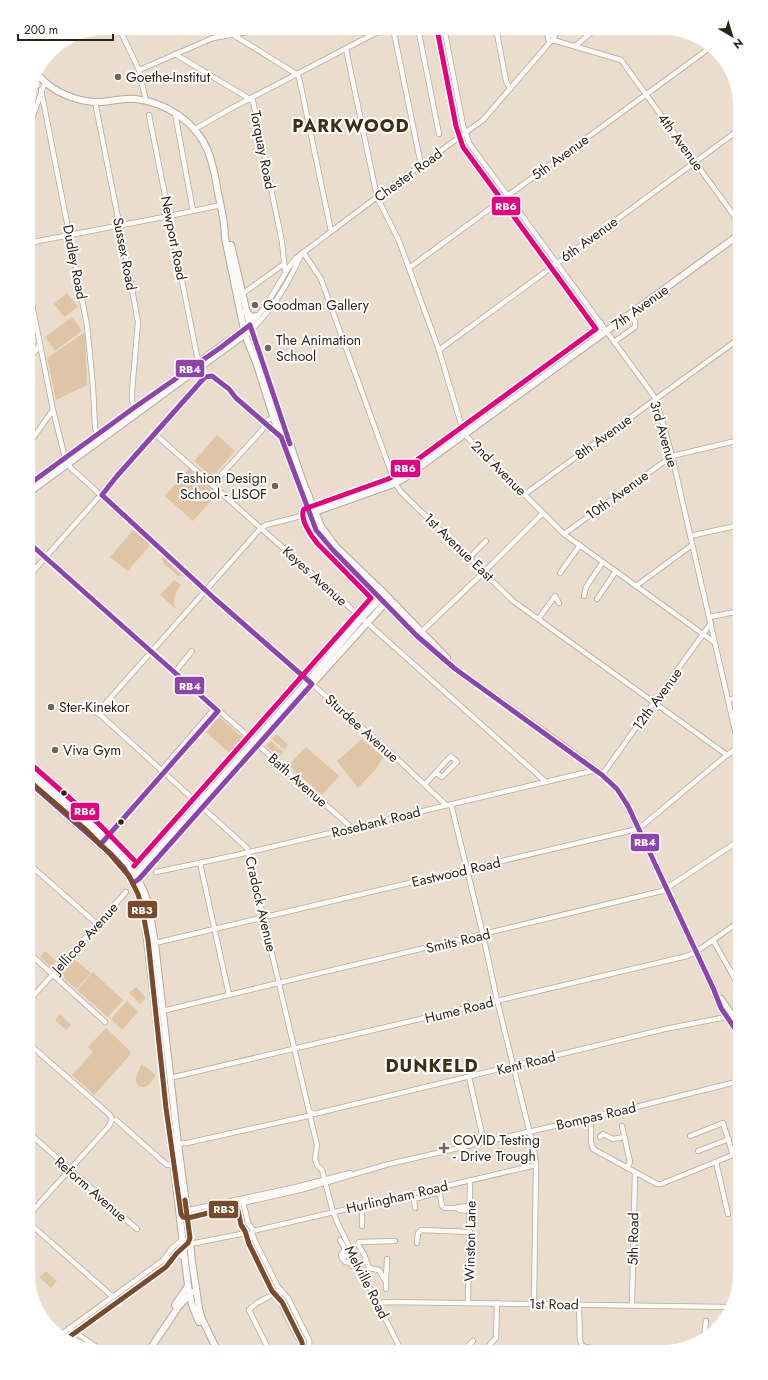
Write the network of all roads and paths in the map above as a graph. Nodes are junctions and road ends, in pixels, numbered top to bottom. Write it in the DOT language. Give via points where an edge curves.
graph roads {
  1 [pos="122,35"];
  2 [pos="228,35"];
  3 [pos="234,35"];
  4 [pos="372,35"];
  5 [pos="394,35"];
  6 [pos="419,35"];
  7 [pos="445,35"];
  8 [pos="497,35"];
  9 [pos="549,35"];
  10 [pos="553,35"];
  11 [pos="588,35"];
  12 [pos="551,38"];
  13 [pos="574,46"];
  14 [pos="346,49"];
  15 [pos="707,50"];
  16 [pos="175,54"];
  17 [pos="139,70"];
  18 [pos="298,75"];
  19 [pos="40,77"];
  20 [pos="45,82"];
  21 [pos="510,89"];
  22 [pos="41,90"];
  23 [pos="647,94"];
  24 [pos="251,99"];
  25 [pos="146,101"];
  26 [pos="95,102"];
  27 [pos="35,108"];
  28 [pos="174,112"];
  29 [pos="149,115"];
  30 [pos="195,129"];
  31 [pos="438,134"];
  32 [pos="465,134"];
  33 [pos="733,135"];
  34 [pos="695,162"];
  35 [pos="421,165"];
  36 [pos="507,196"];
  37 [pos="377,197"];
  38 [pos="221,205"];
  39 [pos="193,211"];
  40 [pos="733,214"];
  41 [pos="169,216"];
  42 [pos="119,225"];
  43 [pos="225,227"];
  44 [pos="331,231"];
  45 [pos="70,235"];
  46 [pos="733,239"];
  47 [pos="35,242"];
  48 [pos="302,253"];
  49 [pos="308,258"];
  50 [pos="298,261"];
  51 [pos="557,263"];
  52 [pos="284,264"];
  53 [pos="409,268"];
  54 [pos="283,276"];
  55 [pos="242,294"];
  56 [pos="245,311"];
  57 [pos="630,314"];
  58 [pos="258,316"];
  59 [pos="35,320"];
  60 [pos="600,323"];
  61 [pos="250,328"];
  62 [pos="606,331"];
  63 [pos="244,332"];
  64 [pos="597,338"];
  65 [pos="237,341"];
  66 [pos="614,342"];
  67 [pos="733,343"];
  68 [pos="40,345"];
  69 [pos="250,348"];
  70 [pos="439,350"];
  71 [pos="35,351"];
  72 [pos="200,361"];
  73 [pos="656,399"];
  74 [pos="135,407"];
  75 [pos="53,410"];
  76 [pos="276,415"];
  77 [pos="266,423"];
  78 [pos="98,434"];
  79 [pos="155,434"];
  80 [pos="464,434"];
  81 [pos="35,435"];
  82 [pos="281,437"];
  83 [pos="733,442"];
  84 [pos="672,456"];
  85 [pos="66,461"];
  86 [pos="35,481"];
  87 [pos="395,483"];
  88 [pos="212,485"];
  89 [pos="35,487"];
  90 [pos="525,494"];
  91 [pos="102,495"];
  92 [pos="312,513"];
  93 [pos="543,513"];
  94 [pos="733,527"];
  95 [pos="262,528"];
  96 [pos="564,534"];
  97 [pos="690,536"];
  98 [pos="486,541"];
  99 [pos="580,545"];
  100 [pos="692,545"];
  101 [pos="35,548"];
  102 [pos="46,558"];
  103 [pos="469,558"];
  104 [pos="603,562"];
  105 [pos="35,570"];
  106 [pos="616,571"];
  107 [pos="484,572"];
  108 [pos="560,573"];
  109 [pos="636,586"];
  110 [pos="206,590"];
  111 [pos="584,596"];
  112 [pos="385,599"];
  113 [pos="597,599"];
  114 [pos="559,603"];
  115 [pos="733,613"];
  116 [pos="362,618"];
  117 [pos="539,618"];
  118 [pos="711,620"];
  119 [pos="368,622"];
  120 [pos="419,634"];
  121 [pos="703,634"];
  122 [pos="714,642"];
  123 [pos="151,651"];
  124 [pos="192,651"];
  125 [pos="175,672"];
  126 [pos="310,682"];
  127 [pos="733,699"];
  128 [pos="728,700"];
  129 [pos="654,702"];
  130 [pos="217,709"];
  131 [pos="733,722"];
  132 [pos="255,743"];
  133 [pos="733,750"];
  134 [pos="727,755"];
  135 [pos="596,770"];
  136 [pos="162,773"];
  137 [pos="436,773"];
  138 [pos="602,774"];
  139 [pos="35,777"];
  140 [pos="546,782"];
  141 [pos="425,784"];
  142 [pos="35,790"];
  143 [pos="449,805"];
  144 [pos="201,806"];
  145 [pos="352,828"];
  146 [pos="638,828"];
  147 [pos="105,839"];
  148 [pos="100,844"];
  149 [pos="733,845"];
  150 [pos="249,852"];
  151 [pos="200,863"];
  152 [pos="35,869"];
  153 [pos="468,869"];
  154 [pos="156,872"];
  155 [pos="135,879"];
  156 [pos="668,889"];
  157 [pos="126,892"];
  158 [pos="264,918"];
  159 [pos="97,924"];
  160 [pos="733,926"];
  161 [pos="215,930"];
  162 [pos="483,935"];
  163 [pos="713,940"];
  164 [pos="155,943"];
  165 [pos="147,944"];
  166 [pos="696,952"];
  167 [pos="35,958"];
  168 [pos="52,974"];
  169 [pos="733,976"];
  170 [pos="279,983"];
  171 [pos="35,994"];
  172 [pos="229,995"];
  173 [pos="497,1000"];
  174 [pos="159,1011"];
  175 [pos="733,1013"];
  176 [pos="728,1015"];
  177 [pos="733,1020"];
  178 [pos="105,1022"];
  179 [pos="733,1024"];
  180 [pos="35,1049"];
  181 [pos="294,1049"];
  182 [pos="514,1066"];
  183 [pos="469,1077"];
  184 [pos="168,1079"];
  185 [pos="733,1083"];
  186 [pos="310,1115"];
  187 [pos="591,1118"];
  188 [pos="116,1120"];
  189 [pos="622,1126"];
  190 [pos="530,1131"];
  191 [pos="482,1134"];
  192 [pos="690,1136"];
  193 [pos="600,1137"];
  194 [pos="624,1137"];
  195 [pos="35,1138"];
  196 [pos="729,1139"];
  197 [pos="175,1144"];
  198 [pos="698,1151"];
  199 [pos="733,1155"];
  200 [pos="716,1162"];
  201 [pos="177,1164"];
  202 [pos="536,1165"];
  203 [pos="627,1168"];
  204 [pos="69,1170"];
  205 [pos="635,1172"];
  206 [pos="178,1173"];
  207 [pos="470,1180"];
  208 [pos="325,1181"];
  209 [pos="242,1201"];
  210 [pos="362,1204"];
  211 [pos="35,1208"];
  212 [pos="415,1208"];
  213 [pos="470,1208"];
  214 [pos="333,1212"];
  215 [pos="188,1213"];
  216 [pos="180,1214"];
  217 [pos="728,1214"];
  218 [pos="362,1226"];
  219 [pos="35,1228"];
  220 [pos="137,1229"];
  221 [pos="250,1230"];
  222 [pos="470,1232"];
  223 [pos="183,1239"];
  224 [pos="340,1240"];
  225 [pos="395,1241"];
  226 [pos="416,1243"];
  227 [pos="190,1244"];
  228 [pos="170,1250"];
  229 [pos="365,1255"];
  230 [pos="175,1256"];
  231 [pos="355,1257"];
  232 [pos="185,1258"];
  233 [pos="342,1258"];
  234 [pos="386,1259"];
  235 [pos="162,1261"];
  236 [pos="352,1266"];
  237 [pos="386,1282"];
  238 [pos="195,1283"];
  239 [pos="188,1286"];
  240 [pos="279,1289"];
  241 [pos="386,1289"];
  242 [pos="190,1294"];
  243 [pos="113,1297"];
  244 [pos="468,1302"];
  245 [pos="181,1303"];
  246 [pos="378,1303"];
  247 [pos="497,1303"];
  248 [pos="534,1304"];
  249 [pos="579,1304"];
  250 [pos="192,1305"];
  251 [pos="632,1305"];
  252 [pos="725,1307"];
  253 [pos="706,1321"];
  254 [pos="69,1328"];
  255 [pos="705,1331"];
  256 [pos="64,1332"];
  257 [pos="473,1341"];
  258 [pos="93,1344"];
  259 [pos="149,1345"];
  260 [pos="153,1345"];
  261 [pos="211,1345"];
  262 [pos="215,1345"];
  263 [pos="266,1345"];
  264 [pos="303,1345"];
  265 [pos="309,1345"];
  266 [pos="399,1345"];
  267 [pos="469,1345"];
  268 [pos="490,1345"];
  269 [pos="584,1345"];
  1 -- 17 [label="street"];
  2 -- 16 [label="street"];
  3 -- 18 [label="street"];
  4 -- 14 [label="street"];
  5 -- 35 [label="street"];
  6 -- 31 [label="street"];
  7 -- 32 [label="street, 3rd Avenue"];
  8 -- 21 [label="street" via="506,81"];
  9 -- 12 [label="street"];
  10 -- 12 [label="street, Chester Road"];
  11 -- 13 [label="street"];
  12 -- 13 [label="street"];
  12 -- 21 [label="street, Chester Road"];
  13 -- 23 [label="street, 4th Avenue" via="621,60"];
  14 -- 18 [label="street"];
  14 -- 37 [label="street, 2nd Avenue"];
  15 -- 23 [label="street, 5th Avenue"];
  16 -- 17 [label="street"];
  16 -- 24 [label="street, Torquay Road"];
  17 -- 25 [label="street"];
  18 -- 24 [label="street"];
  18 -- 44 [label="street"];
  19 -- 20 [label="main road"];
  20 -- 22 [label="street"];
  20 -- 26 [label="main road" via="70,97"];
  21 -- 32 [label="street, Chester Road" via="488,116"];
  22 -- 27 [label="street"];
  22 -- 45 [label="street, Dudley Road"];
  23 -- 34 [label="street, 4th Avenue"];
  23 -- 36 [label="street, 5th Avenue"];
  24 -- 30 [label="street"];
  24 -- 52 [label="street, Torquay Road" via="282,242"];
  25 -- 26 [label="main road" via="127,99"];
  25 -- 28 [label="main road"];
  26 -- 42 [label="street, Sussex Road"];
  28 -- 30 [label="main road"];
  28 -- 39 [label="street"];
  29 -- 41 [label="street, Newport Road"];
  30 -- 38 [label="main road" via="208,151 214,168"];
  32 -- 35 [label="street, Chester Road"];
  32 -- 36 [label="street, 3rd Avenue"];
  33 -- 34 [label="street, 6th Avenue"];
  34 -- 40 [label="street, 4th Avenue"];
  34 -- 51 [label="street, 6th Avenue"];
  35 -- 37 [label="street, Chester Road"];
  36 -- 51 [label="street, 3rd Avenue"];
  36 -- 53 [label="street, 5th Avenue"];
  37 -- 44 [label="street, Chester Road"];
  37 -- 53 [label="street, 2nd Avenue"];
  38 -- 39 [label="street"];
  38 -- 43 [label="main road"];
  39 -- 41 [label="street"];
  41 -- 42 [label="street"];
  41 -- 72 [label="street, Newport Road"];
  42 -- 45 [label="street"];
  42 -- 74 [label="street, Sussex Road" via="138,322 132,391 132,402"];
  43 -- 55 [label="main road"];
  43 -- 63 [label="main road"];
  44 -- 48 [label="street, Chester Road"];
  45 -- 47 [label="street"];
  45 -- 78 [label="street, Dudley Road" via="87,325 95,427"];
  46 -- 57 [label="main road, 7th Avenue"];
  48 -- 49 [label="street, 1st Avenue East"];
  48 -- 50 [label="street, Chester Road"];
  48 -- 54 [label="street, Chester Road"];
  49 -- 50 [label="street"];
  49 -- 87 [label="street, 1st Avenue East" via="328,294"];
  50 -- 61 [label="street, Chester Road" via="272,307"];
  51 -- 60 [label="street, 3rd Avenue"];
  51 -- 70 [label="street, 6th Avenue"];
  52 -- 54 [label="street, Torquay Road"];
  52 -- 55 [label="street"];
  53 -- 70 [label="street, 2nd Avenue"];
  54 -- 58 [label="street, Chester Road"];
  55 -- 56 [label="main road"];
  56 -- 58 [label="main road" via="252,317"];
  56 -- 61 [label="main road"];
  57 -- 62 [label="main road, 7th Avenue"];
  57 -- 66 [label="street" via="635,327"];
  58 -- 61 [label="street, Chester Road"];
  59 -- 68 [label="street"];
  60 -- 62 [label="street, 3rd Avenue"];
  60 -- 64 [label="main road"];
  61 -- 63 [label="main road"];
  61 -- 76 [label="main road"];
  62 -- 64 [label="main road, 7th Avenue"];
  62 -- 66 [label="street, 3rd Avenue"];
  63 -- 65 [label="main road"];
  63 -- 69 [label="main road"];
  63 -- 72 [label="main road"];
  64 -- 80 [label="main road, 7th Avenue"];
  65 -- 69 [label="main road" via="243,341"];
  65 -- 85 [label="main road"];
  66 -- 73 [label="street, 3rd Avenue"];
  67 -- 73 [label="street, 8th Avenue"];
  68 -- 71 [label="street"];
  68 -- 75 [label="street"];
  69 -- 76 [label="main road"];
  70 -- 80 [label="street, 2nd Avenue"];
  72 -- 74 [label="main road"];
  73 -- 84 [label="street, 3rd Avenue"];
  73 -- 90 [label="street, 8th Avenue"];
  74 -- 78 [label="main road"];
  75 -- 81 [label="street"];
  75 -- 85 [label="street"];
  76 -- 77 [label="street"];
  76 -- 82 [label="main road"];
  76 -- 92 [label="main road"];
  77 -- 79 [label="street" via="212,376 206,377"];
  77 -- 82 [label="street"];
  77 -- 88 [label="street"];
  78 -- 85 [label="main road"];
  79 -- 88 [label="street, Keyes Avenue"];
  79 -- 91 [label="street"];
  80 -- 87 [label="main road, 7th Avenue"];
  80 -- 90 [label="street, 2nd Avenue"];
  82 -- 92 [label="main road"];
  83 -- 84 [label="street, 10th Avenue"];
  84 -- 96 [label="street, 10th Avenue"];
  84 -- 97 [label="street, 3rd Avenue"];
  85 -- 86 [label="main road"];
  85 -- 89 [label="main road"];
  85 -- 91 [label="street, Sturdee Avenue"];
  87 -- 92 [label="main road, 7th Avenue"];
  87 -- 103 [label="street, 1st Avenue East" via="401,492"];
  88 -- 95 [label="street, Keyes Avenue"];
  90 -- 93 [label="street, 2nd Avenue"];
  91 -- 102 [label="street"];
  91 -- 110 [label="street, Sturdee Avenue"];
  92 -- 95 [label="street"];
  92 -- 112 [label="main road" via="316,530 322,538"];
  93 -- 96 [label="street, 2nd Avenue"];
  93 -- 107 [label="street"];
  94 -- 97 [label="street"];
  95 -- 110 [label="street"];
  95 -- 116 [label="street, Keyes Avenue"];
  96 -- 99 [label="street, 2nd Avenue"];
  97 -- 100 [label="street, 3rd Avenue"];
  98 -- 103 [label="street"];
  99 -- 104 [label="street, 2nd Avenue"];
  99 -- 108 [label="street"];
  100 -- 109 [label="street"];
  100 -- 118 [label="street, 3rd Avenue"];
  101 -- 102 [label="street, Bath Avenue"];
  102 -- 105 [label="street"];
  102 -- 123 [label="street, Bath Avenue"];
  103 -- 107 [label="street, 1st Avenue East"];
  104 -- 106 [label="street, 2nd Avenue"];
  104 -- 111 [label="street" via="586,587"];
  106 -- 109 [label="street, 2nd Avenue"];
  106 -- 113 [label="street"];
  107 -- 117 [label="street, 1st Avenue East" via="513,601"];
  107 -- 120 [label="street"];
  109 -- 121 [label="street, 2nd Avenue"];
  110 -- 123 [label="street"];
  110 -- 126 [label="street, Sturdee Avenue"];
  112 -- 116 [label="main road"];
  112 -- 119 [label="main road"];
  112 -- 120 [label="main road"];
  114 -- 117 [label="street" via="555,596"];
  115 -- 118 [label="street"];
  116 -- 119 [label="street, Keyes Avenue"];
  116 -- 126 [label="main road"];
  117 -- 129 [label="street, 1st Avenue East"];
  118 -- 121 [label="street, 12th Avenue"];
  118 -- 122 [label="street, 3rd Avenue"];
  119 -- 126 [label="main road"];
  119 -- 140 [label="street, Keyes Avenue"];
  120 -- 135 [label="main road" via="454,668"];
  121 -- 122 [label="street, 2nd Avenue"];
  121 -- 129 [label="street, 12th Avenue"];
  122 -- 128 [label="street, 3rd Avenue"];
  123 -- 125 [label="street, Bath Avenue"];
  123 -- 136 [label="street, Cradock Avenue" via="96,712"];
  124 -- 125 [label="street"];
  125 -- 130 [label="street, Bath Avenue"];
  126 -- 132 [label="main road"];
  126 -- 141 [label="street, Sturdee Avenue"];
  127 -- 128 [label="street"];
  128 -- 131 [label="street, 3rd Avenue"];
  129 -- 134 [label="street, 1st Avenue East"];
  129 -- 138 [label="street, 12th Avenue"];
  130 -- 132 [label="street, Bath Avenue"];
  130 -- 136 [label="street"];
  132 -- 144 [label="main road"];
  132 -- 145 [label="street, Bath Avenue"];
  133 -- 134 [label="street, Eastwood Road"];
  134 -- 146 [label="street, Eastwood Road"];
  135 -- 138 [label="main road"];
  135 -- 140 [label="street, Rosebank Road"];
  136 -- 144 [label="street, Cradock Avenue"];
  136 -- 147 [label="street"];
  137 -- 137 [label="street" via="442,778 457,762 456,760 451,756"];
  137 -- 141 [label="street"];
  138 -- 146 [label="main road" via="623,797"];
  139 -- 147 [label="main road"];
  140 -- 143 [label="street, Rosebank Road"];
  141 -- 143 [label="street, Sturdee Avenue"];
  142 -- 148 [label="main road"];
  143 -- 145 [label="street, Rosebank Road"];
  143 -- 153 [label="street"];
  144 -- 150 [label="street, Cradock Avenue" via="246,845"];
  144 -- 155 [label="main road"];
  145 -- 150 [label="street, Rosebank Road"];
  146 -- 153 [label="street, Eastwood Road"];
  146 -- 156 [label="main road"];
  147 -- 148 [label="street"];
  147 -- 155 [label="main road" via="118,851"];
  148 -- 155 [label="main road"];
  149 -- 156 [label="street, Smits Road"];
  150 -- 151 [label="street, Rosebank Road"];
  150 -- 158 [label="street, Cradock Avenue"];
  151 -- 154 [label="street, Rosebank Road"];
  151 -- 161 [label="street"];
  152 -- 159 [label="street"];
  153 -- 158 [label="street, Eastwood Road"];
  153 -- 162 [label="street"];
  155 -- 164 [label="main road" via="149,908"];
  155 -- 165 [label="main road" via="143,907"];
  156 -- 162 [label="street, Smits Road"];
  156 -- 166 [label="main road"];
  157 -- 159 [label="street, Jellicoe Avenue"];
  158 -- 161 [label="street, Eastwood Road"];
  158 -- 170 [label="street, Cradock Avenue"];
  159 -- 168 [label="street, Jellicoe Avenue"];
  160 -- 163 [label="street, Hume Road"];
  161 -- 164 [label="street, Eastwood Road"];
  161 -- 172 [label="street"];
  162 -- 170 [label="street, Smits Road"];
  162 -- 173 [label="street"];
  163 -- 166 [label="street, Hume Road"];
  163 -- 169 [label="street"];
  164 -- 165 [label="main road"];
  164 -- 174 [label="main road"];
  165 -- 174 [label="main road"];
  166 -- 173 [label="street, Hume Road"];
  166 -- 176 [label="main road"];
  167 -- 168 [label="street"];
  168 -- 171 [label="street, Jellicoe Avenue"];
  168 -- 178 [label="street"];
  170 -- 172 [label="street, Smits Road"];
  170 -- 181 [label="street, Cradock Avenue"];
  172 -- 174 [label="street, Smits Road"];
  173 -- 181 [label="street, Hume Road"];
  173 -- 182 [label="street"];
  174 -- 184 [label="main road"];
  175 -- 176 [label="street, Kent Road"];
  176 -- 177 [label="main road"];
  176 -- 179 [label="main road"];
  176 -- 182 [label="street, Kent Road"];
  180 -- 204 [label="street" via="112,1119 109,1126"];
  181 -- 184 [label="street, Hume Road"];
  181 -- 186 [label="street, Cradock Avenue"];
  182 -- 183 [label="street, Kent Road"];
  182 -- 190 [label="street"];
  183 -- 186 [label="street, Kent Road"];
  183 -- 191 [label="street"];
  184 -- 197 [label="main road"];
  185 -- 187 [label="street, Bompas Road"];
  186 -- 197 [label="street, Kent Road"];
  186 -- 208 [label="street, Cradock Avenue" via="317,1144 315,1159"];
  187 -- 190 [label="street, Bompas Road"];
  187 -- 203 [label="street" via="593,1149"];
  188 -- 201 [label="street" via="165,1164"];
  189 -- 194 [label="street"];
  190 -- 202 [label="street"];
  190 -- 208 [label="street, Bompas Road"];
  192 -- 196 [label="street" via="723,1123"];
  193 -- 194 [label="street" via="603,1134 613,1139"];
  194 -- 203 [label="street" via="630,1162"];
  195 -- 204 [label="street, Reform Avenue"];
  196 -- 198 [label="street"];
  196 -- 199 [label="street"];
  197 -- 201 [label="main road"];
  199 -- 200 [label="street"];
  200 -- 205 [label="street" via="659,1184"];
  200 -- 217 [label="street"];
  201 -- 206 [label="main road"];
  202 -- 207 [label="street, Hurlingham Road"];
  202 -- 248 [label="street"];
  203 -- 205 [label="street"];
  204 -- 211 [label="street"];
  204 -- 220 [label="street, Reform Avenue"];
  205 -- 251 [label="street, 5th Road"];
  206 -- 215 [label="main road"];
  206 -- 216 [label="main road"];
  207 -- 210 [label="street, Hurlingham Road"];
  207 -- 213 [label="street, Winston Lane"];
  208 -- 209 [label="street, Bompas Road"];
  208 -- 214 [label="street, Cradock Avenue"];
  209 -- 215 [label="street, Bompas Road"];
  209 -- 221 [label="street"];
  210 -- 214 [label="street, Hurlingham Road"];
  210 -- 218 [label="street"];
  212 -- 213 [label="street" via="414,1199 436,1193 440,1195 444,1208"];
  213 -- 222 [label="street, Winston Lane"];
  214 -- 221 [label="street, Hurlingham Road"];
  214 -- 231 [label="street, Melville Road"];
  215 -- 216 [label="street, Bompas Road"];
  215 -- 227 [label="main road"];
  216 -- 223 [label="main road"];
  219 -- 243 [label="street"];
  221 -- 227 [label="street, Hurlingham Road"];
  221 -- 240 [label="street"];
  222 -- 226 [label="street" via="421,1230"];
  222 -- 244 [label="street, Winston Lane"];
  223 -- 228 [label="street"];
  223 -- 232 [label="main road"];
  224 -- 233 [label="street" via="345,1249"];
  225 -- 229 [label="street" via="359,1242"];
  227 -- 238 [label="main road"];
  228 -- 230 [label="street" via="171,1255"];
  228 -- 235 [label="street"];
  229 -- 231 [label="street"];
  229 -- 237 [label="street" via="369,1268 380,1270"];
  230 -- 232 [label="street"];
  230 -- 235 [label="street"];
  231 -- 233 [label="street"];
  231 -- 246 [label="street, Melville Road"];
  232 -- 239 [label="main road"];
  233 -- 236 [label="street"];
  234 -- 237 [label="street"];
  235 -- 243 [label="street"];
  237 -- 241 [label="street"];
  238 -- 242 [label="main road"];
  238 -- 262 [label="main road" via="200,1314"];
  239 -- 242 [label="main road"];
  239 -- 259 [label="main road"];
  240 -- 263 [label="street" via="249,1310"];
  240 -- 264 [label="street" via="280,1300"];
  240 -- 265 [label="street" via="288,1298 309,1340"];
  242 -- 245 [label="main road"];
  242 -- 250 [label="main road"];
  243 -- 254 [label="street"];
  244 -- 246 [label="street, 1st Road"];
  244 -- 247 [label="street, 1st Road"];
  245 -- 250 [label="main road"];
  245 -- 260 [label="main road"];
  246 -- 266 [label="street, Melville Road"];
  247 -- 248 [label="street, 1st Road"];
  247 -- 268 [label="street" via="496,1338"];
  248 -- 249 [label="street, 1st Road"];
  249 -- 251 [label="street, 1st Road"];
  249 -- 269 [label="street" via="580,1340"];
  250 -- 261 [label="main road"];
  251 -- 252 [label="street, 1st Road"];
  253 -- 255 [label="street"];
  254 -- 256 [label="street"];
  254 -- 258 [label="street"];
  257 -- 267 [label="street"];
}
